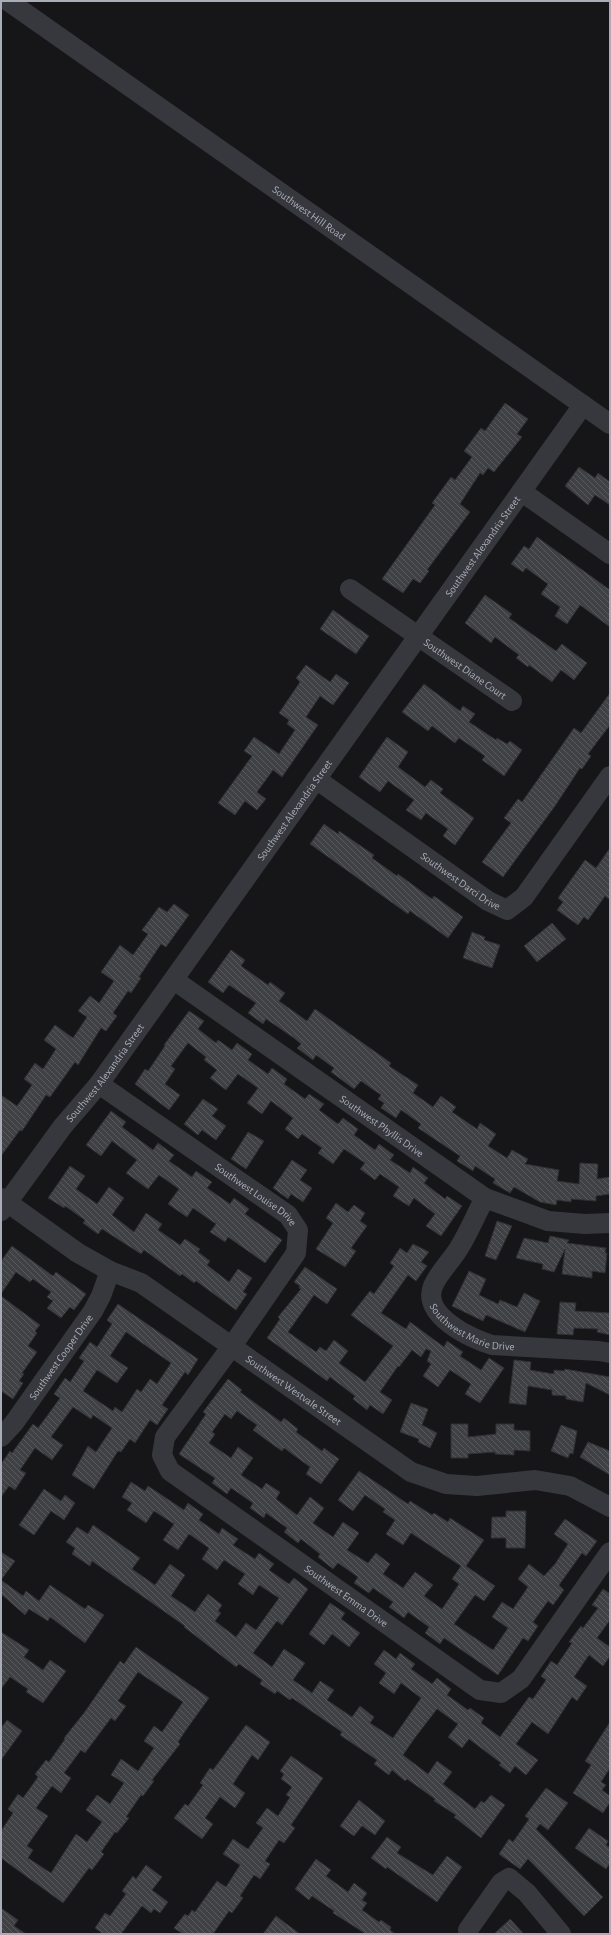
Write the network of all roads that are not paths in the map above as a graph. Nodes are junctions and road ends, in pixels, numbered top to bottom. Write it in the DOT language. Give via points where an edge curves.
graph roads {
  1 [pos="8,1"];
  2 [pos="583,405"];
  3 [pos="610,424"];
  4 [pos="522,492"];
  5 [pos="610,554"];
  6 [pos="350,589"];
  7 [pos="418,637"];
  8 [pos="512,701"];
  9 [pos="610,776"];
  10 [pos="316,780"];
  11 [pos="174,980"];
  12 [pos="99,1084"];
  13 [pos="485,1198"];
  14 [pos="3,1204"];
  15 [pos="610,1223"];
  16 [pos="110,1271"];
  17 [pos="232,1346"];
  18 [pos="610,1353"];
  19 [pos="1,1437"];
  20 [pos="610,1507"];
  21 [pos="610,1552"];
  22 [pos="468,1930"];
  23 [pos="561,1934"];
  1 -- 2 [label="street, Southwest Hill Road"];
  2 -- 3 [label="street, Southwest Hill Road"];
  2 -- 4 [label="street, Southwest Alexandria Street"];
  4 -- 5 [label="street"];
  4 -- 7 [label="street, Southwest Alexandria Street"];
  6 -- 7 [label="street, Southwest Diane Court"];
  7 -- 8 [label="street, Southwest Diane Court"];
  7 -- 10 [label="street, Southwest Alexandria Street"];
  9 -- 10 [label="street, Southwest Darci Drive" via="524,897 507,910 488,901"];
  10 -- 11 [label="street, Southwest Alexandria Street"];
  11 -- 12 [label="street, Southwest Alexandria Street"];
  11 -- 13 [label="street, Southwest Phyllis Drive"];
  12 -- 14 [label="street, Southwest Alexandria Street"];
  12 -- 17 [label="street, Southwest Louise Drive" via="288,1215 298,1230 296,1253"];
  13 -- 15 [label="street, Southwest Phyllis Drive" via="548,1221"];
  13 -- 18 [label="street, Southwest Marie Drive" via="460,1247 433,1286 433,1306 439,1314 475,1340 492,1345"];
  14 -- 16 [label="street, Southwest Westvale Street"];
  16 -- 17 [label="street, Southwest Westvale Street" via="141,1283"];
  16 -- 19 [label="street, Southwest Cooper Drive" via="93,1311 14,1423"];
  17 -- 20 [label="street, Southwest Westvale Street" via="411,1472 446,1484 477,1486 535,1480 570,1486"];
  17 -- 21 [label="street, Southwest Emma Drive" via="165,1437 162,1455 170,1471 480,1690 501,1693 521,1679"];
  22 -- 23 [label="street" via="500,1883 509,1878 527,1893"];
}
